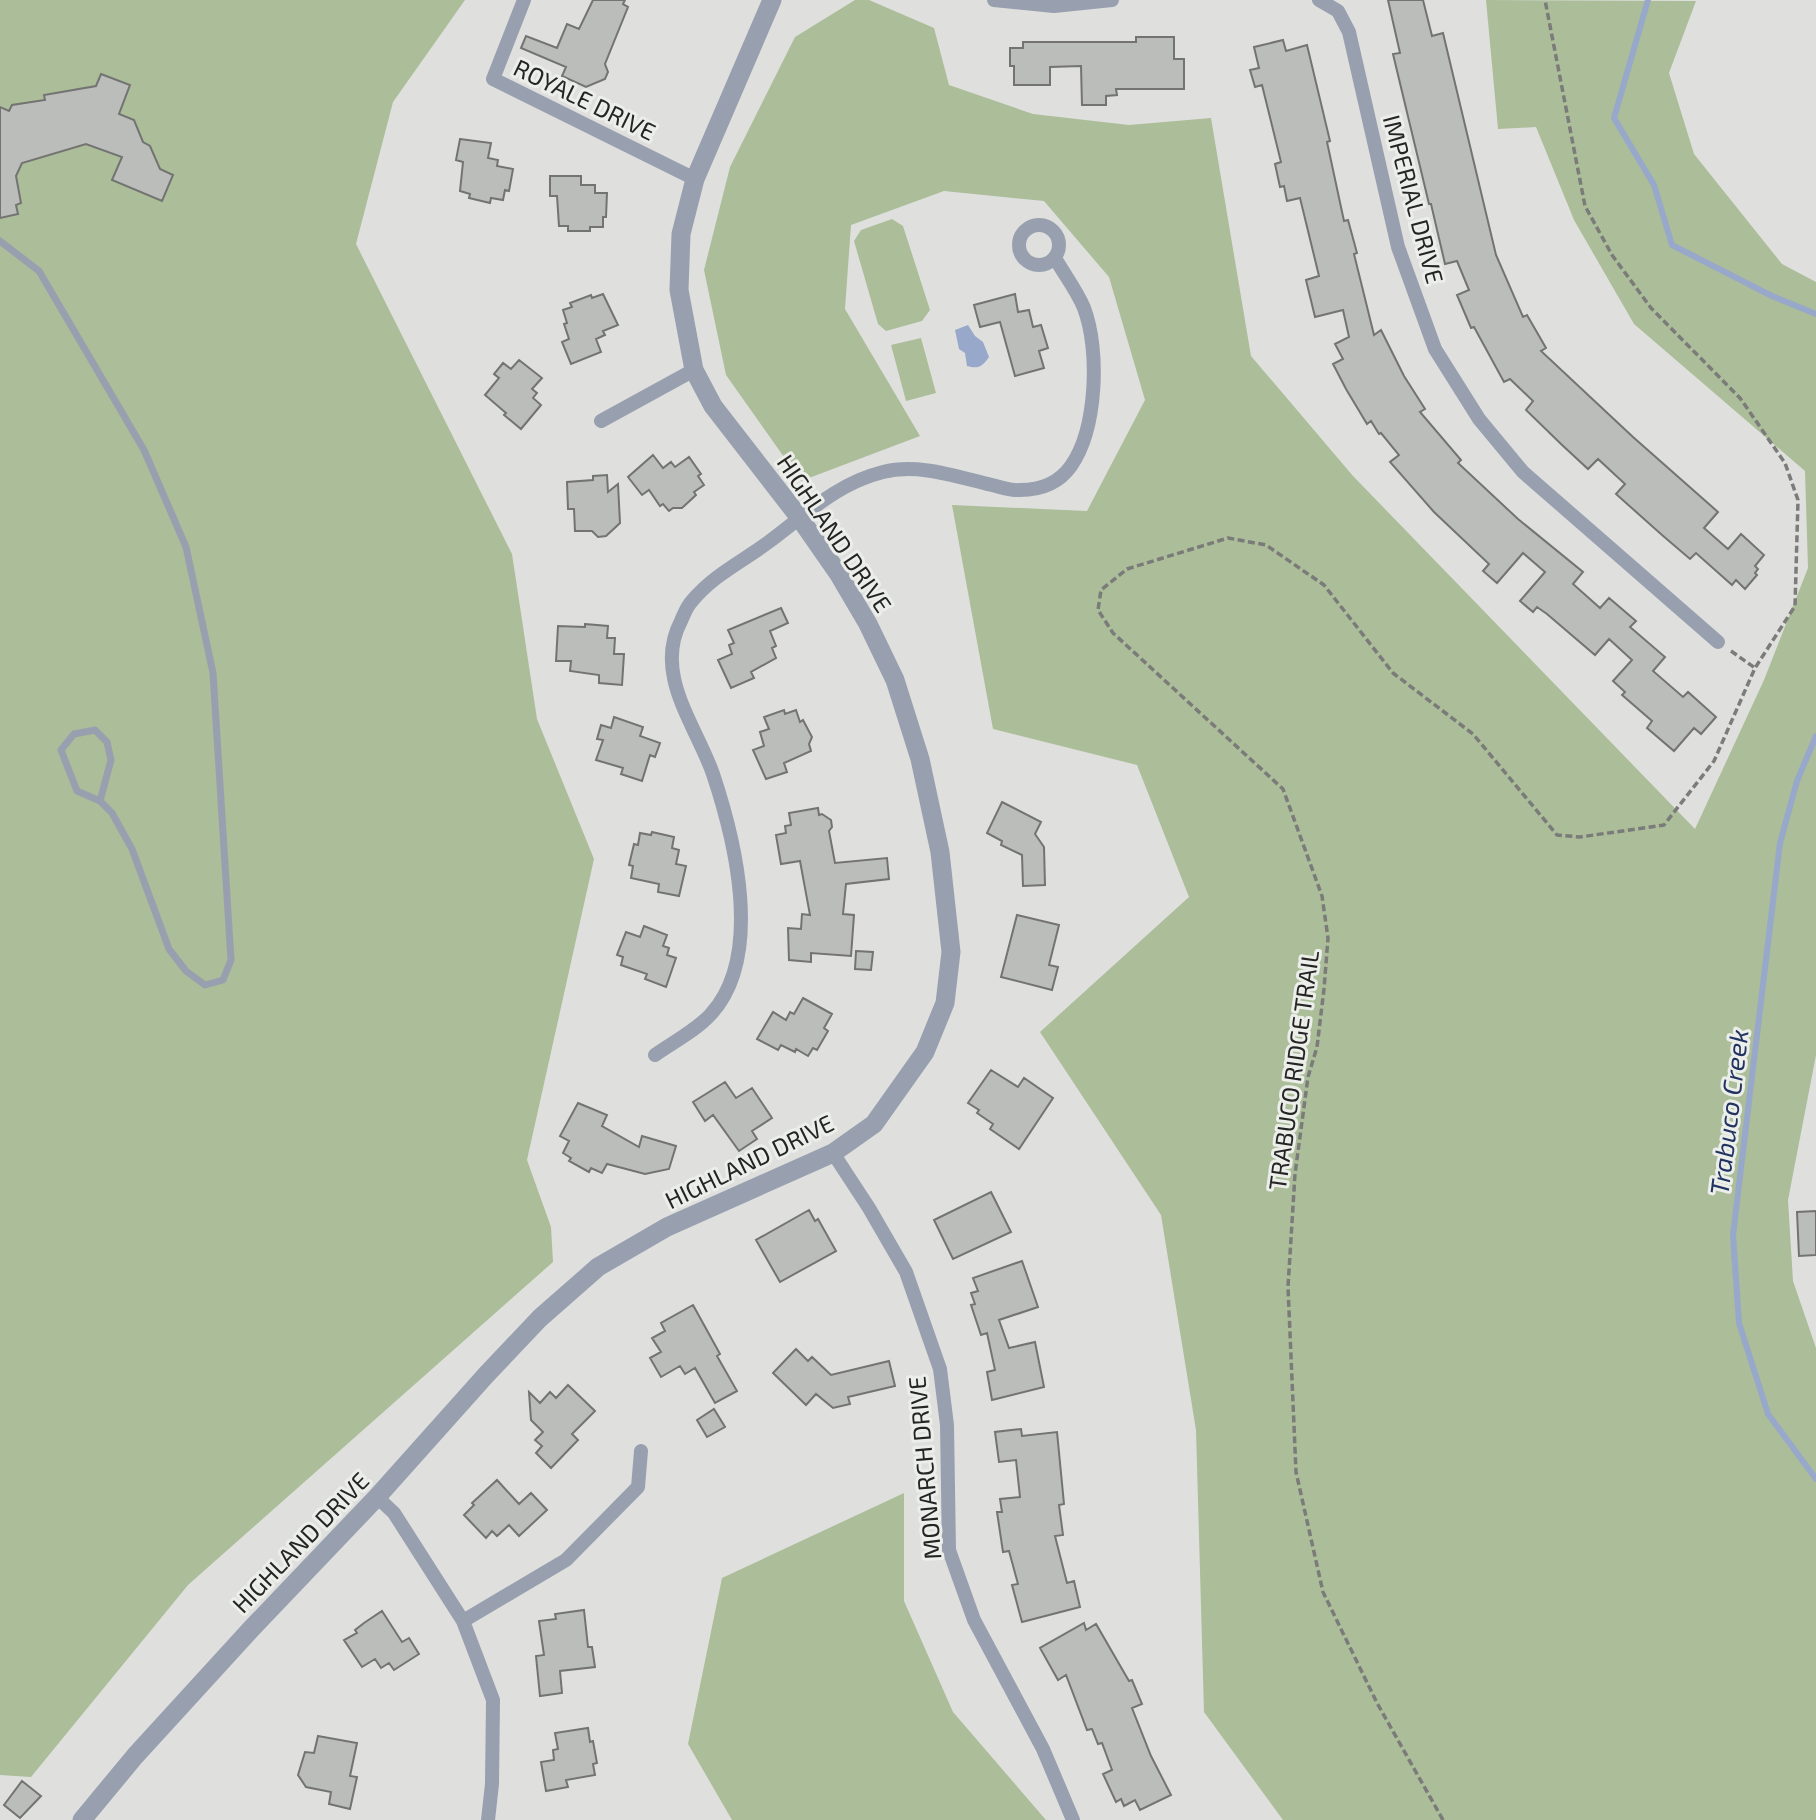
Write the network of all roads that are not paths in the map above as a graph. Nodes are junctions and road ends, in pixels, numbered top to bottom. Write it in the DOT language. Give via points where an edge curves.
graph roads {
  1 [pos="524,0"];
  2 [pos="772,0"];
  3 [pos="994,0"];
  4 [pos="1112,0"];
  5 [pos="1319,0"];
  6 [pos="695,179"];
  7 [pos="0,241"];
  8 [pos="1055,258"];
  9 [pos="694,370"];
  10 [pos="601,421"];
  11 [pos="799,517"];
  12 [pos="1718,642"];
  13 [pos="100,802"];
  14 [pos="655,1055"];
  15 [pos="833,1153"];
  16 [pos="641,1451"];
  17 [pos="377,1497"];
  18 [pos="463,1621"];
  19 [pos="82,1820"];
  20 [pos="488,1820"];
  21 [pos="1073,1820"];
  1 -- 6 [label="street, ROYALE DRIVE" via="493,79"];
  2 -- 6 [label="street, HIGHLAND DRIVE"];
  3 -- 4 [label="street" via="1054,6"];
  5 -- 12 [label="street, IMPERIAL DRIVE" via="1338,11 1349,32 1398,247 1435,349 1479,419 1523,472"];
  6 -- 9 [label="street, HIGHLAND DRIVE" via="681,234 679,290"];
  7 -- 13 [label="lane" via="39,271 144,450 186,547 213,673 231,960 223,980 205,985 186,971 169,949 132,849 112,813"];
  8 -- 11 [label="street" via="1084,309 1094,358 1093,404 1070,467 1057,480 1017,491 920,468 885,471 843,487"];
  9 -- 10 [label="street"];
  9 -- 11 [label="street, HIGHLAND DRIVE" via="713,406"];
  11 -- 14 [label="street" via="691,601 673,635 672,669 680,703 712,773 732,845 740,897 740,943 732,981 711,1014"];
  11 -- 15 [label="street, HIGHLAND DRIVE" via="838,573 895,680 920,759 940,852 951,952 945,1003 925,1052 874,1124"];
  13 -- 13 [label="lane" via="77,791 69,774 61,750 74,734 95,730 107,743 111,760"];
  15 -- 17 [label="street, HIGHLAND DRIVE" via="667,1227 598,1267 485,1375"];
  15 -- 21 [label="street, MONARCH DRIVE" via="906,1272 940,1369 947,1425 949,1550 974,1620 1043,1749"];
  16 -- 18 [label="street" via="638,1487 566,1560"];
  17 -- 18 [label="street" via="394,1513"];
  17 -- 19 [label="street, HIGHLAND DRIVE" via="225,1657"];
  18 -- 20 [label="street" via="493,1700"];
}
